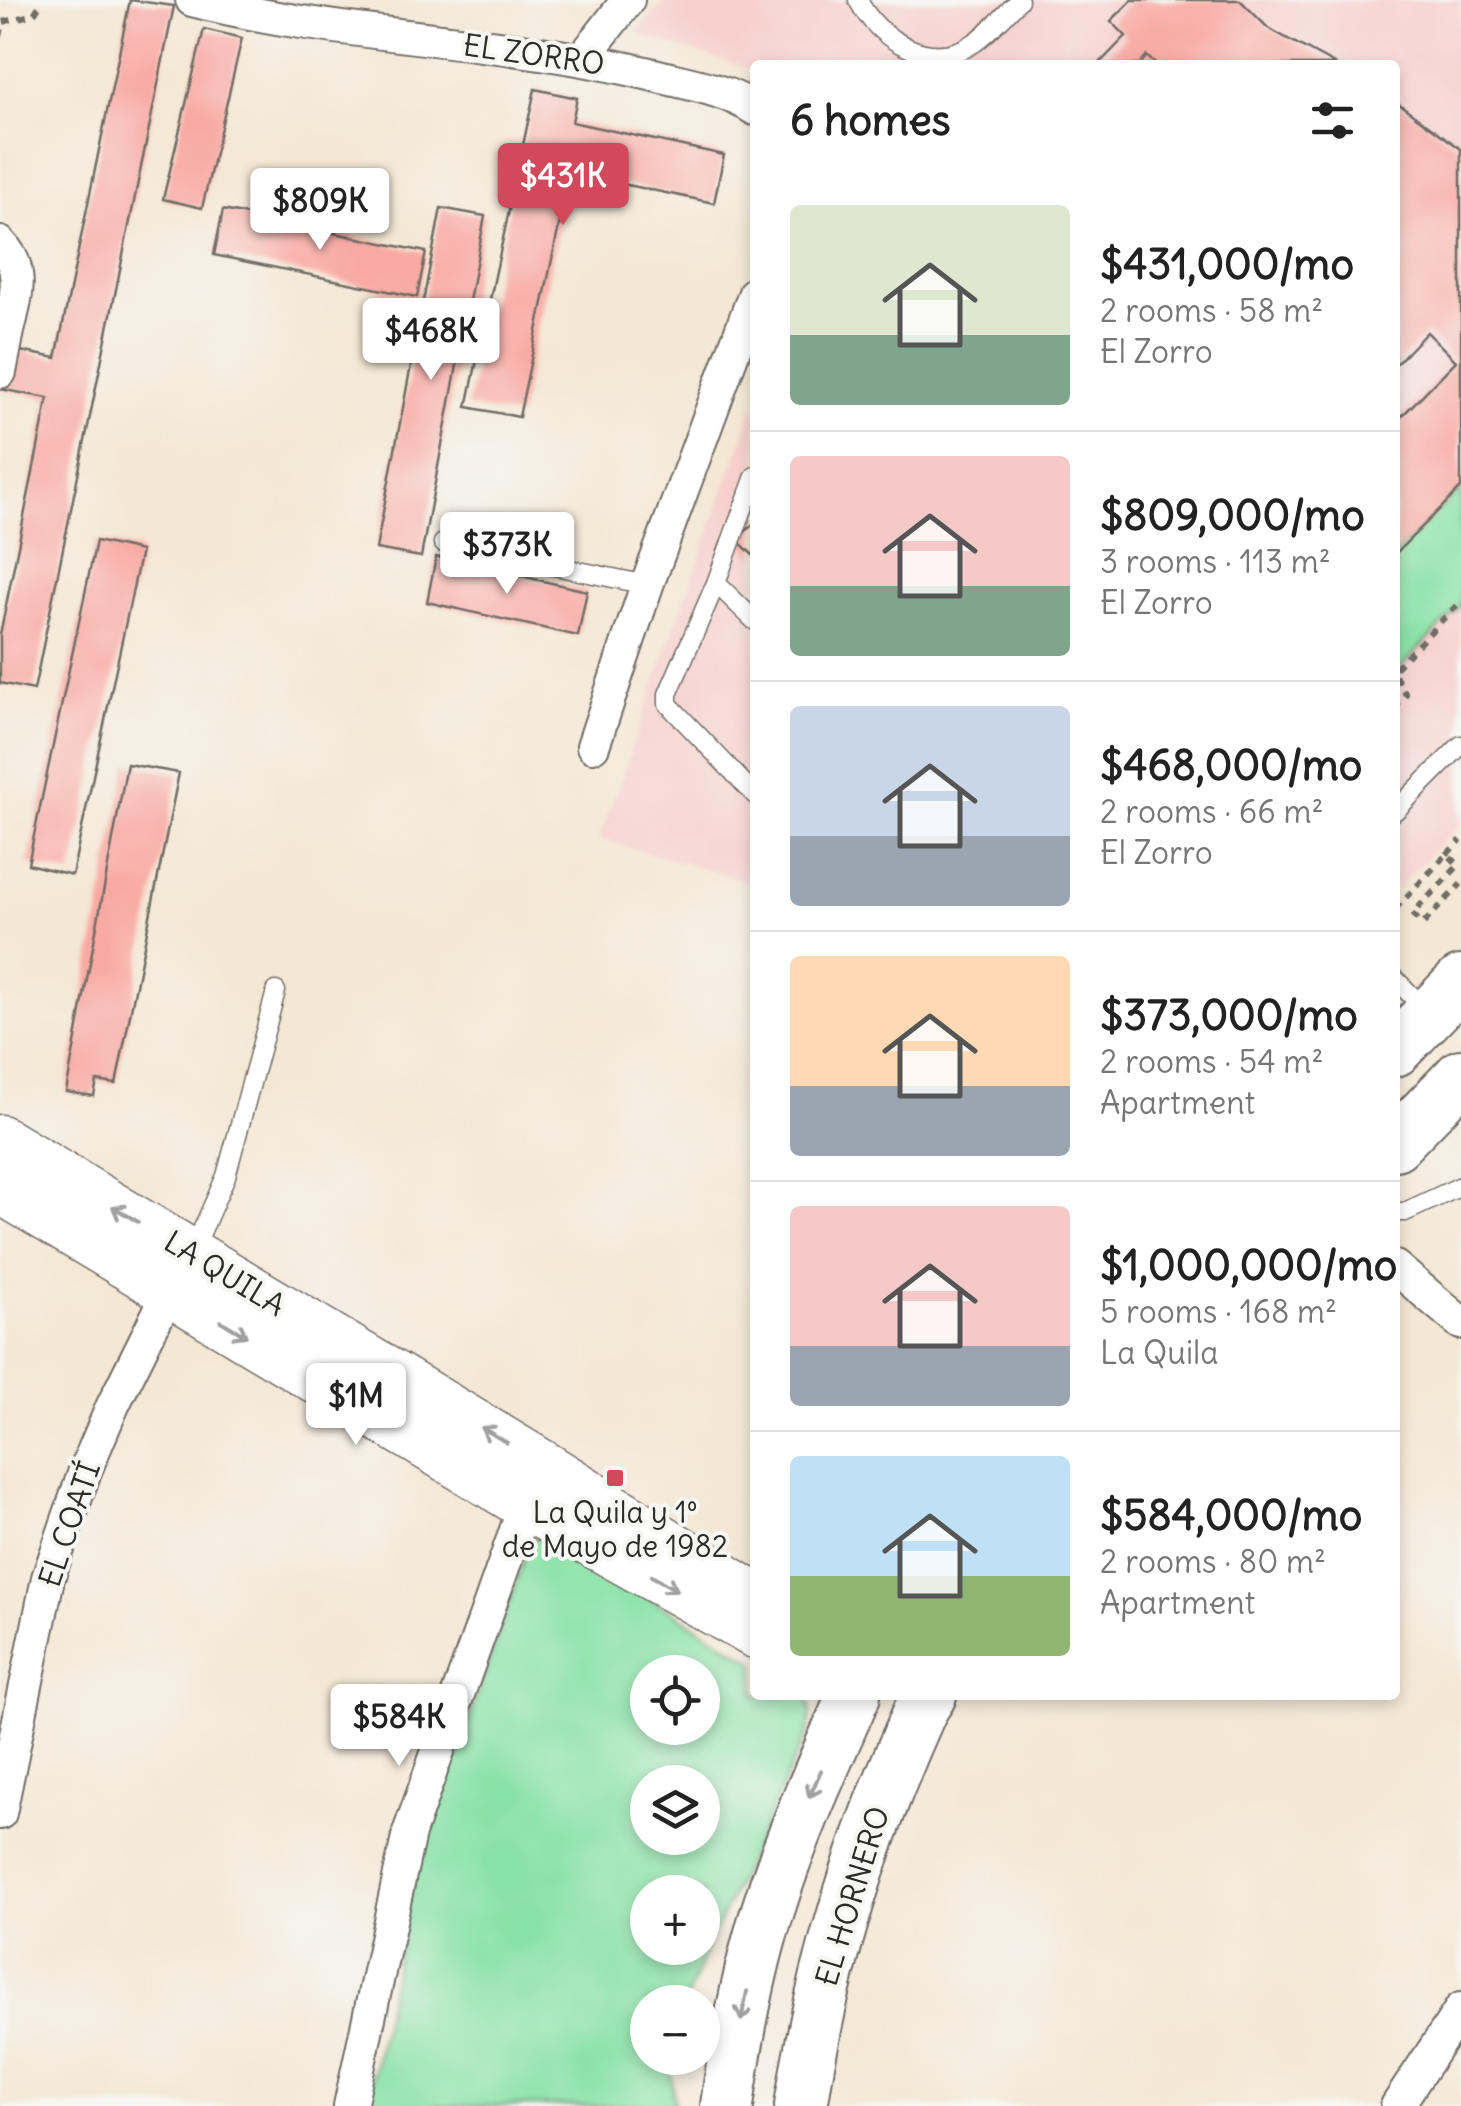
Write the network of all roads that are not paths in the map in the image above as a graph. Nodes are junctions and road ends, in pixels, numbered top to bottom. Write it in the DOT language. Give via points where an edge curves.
graph roads {
  1 [pos="192,0"];
  2 [pos="628,0"];
  3 [pos="858,0"];
  4 [pos="1019,0"];
  5 [pos="906,57"];
  6 [pos="584,58"];
  7 [pos="750,107"];
  8 [pos="0,243"];
  9 [pos="750,307"];
  10 [pos="4,326"];
  11 [pos="0,372"];
  12 [pos="750,490"];
  13 [pos="443,543"];
  14 [pos="716,583"];
  15 [pos="647,585"];
  16 [pos="750,617"];
  17 [pos="1461,744"];
  18 [pos="593,746"];
  19 [pos="750,790"];
  20 [pos="1400,806"];
  21 [pos="276,990"];
  22 [pos="1461,1076"];
  23 [pos="0,1139"];
  24 [pos="1400,1139"];
  25 [pos="1461,1186"];
  26 [pos="0,1189"];
  27 [pos="1400,1212"];
  28 [pos="180,1271"];
  29 [pos="1400,1271"];
  30 [pos="1461,1323"];
  31 [pos="536,1486"];
  32 [pos="750,1594"];
  33 [pos="750,1631"];
  34 [pos="852,1700"];
  35 [pos="916,1700"];
  36 [pos="0,1813"];
  37 [pos="1461,2008"];
  38 [pos="350,2106"];
  39 [pos="727,2106"];
  40 [pos="800,2106"];
  41 [pos="1396,2106"];
  1 -- 6 [label="street, EL ZORRO" via="298,22"];
  2 -- 6 [label="street"];
  3 -- 5 [label="lane" via="868,20"];
  4 -- 5 [label="lane" via="971,45"];
  6 -- 7 [label="street, EL ZORRO" via="728,94"];
  8 -- 10 [label="street" via="17,271"];
  9 -- 15 [label="street"];
  10 -- 11 [label="street"];
  12 -- 14 [label="lane"];
  13 -- 15 [label="lane"];
  14 -- 16 [label="lane"];
  14 -- 19 [label="lane" via="668,704"];
  15 -- 18 [label="street"];
  17 -- 20 [label="lane"];
  21 -- 28 [label="lane" via="226,1176"];
  22 -- 24 [label="main road"];
  28 -- 23 [label="main road, LA QUILA, one-way"];
  25 -- 27 [label="lane"];
  26 -- 28 [label="main road, LA QUILA"];
  28 -- 31 [label="main road, LA QUILA"];
  28 -- 36 [label="street, EL COATÍ" via="92,1454 48,1578"];
  29 -- 30 [label="street"];
  31 -- 32 [label="main road, LA QUILA"];
  31 -- 33 [label="main road, LA QUILA, one-way"];
  31 -- 38 [label="street" via="409,1834"];
  34 -- 39 [label="main road, one-way" via="767,1911"];
  35 -- 40 [label="main road, EL HORNERO" via="838,1930"];
  37 -- 41 [label="street"];
}
